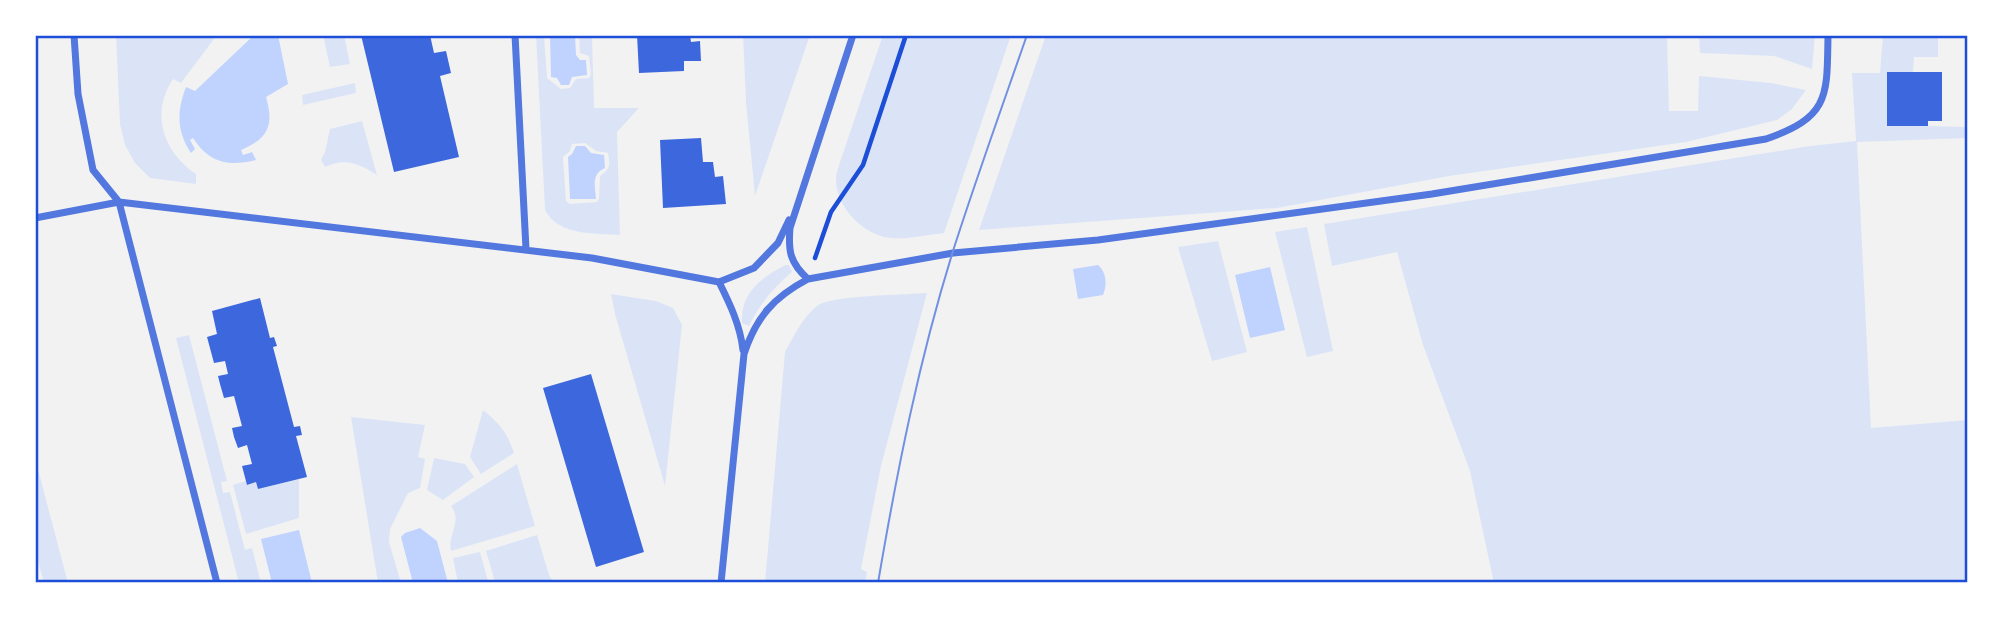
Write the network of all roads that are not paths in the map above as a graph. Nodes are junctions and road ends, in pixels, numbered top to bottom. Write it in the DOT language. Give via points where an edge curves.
graph roads {
  1 [pos="74,35"];
  2 [pos="515,35"];
  3 [pos="853,35"];
  4 [pos="1828,35"];
  5 [pos="798,201"];
  6 [pos="119,202"];
  7 [pos="35,218"];
  8 [pos="526,249"];
  9 [pos="808,279"];
  10 [pos="719,282"];
  11 [pos="744,354"];
  12 [pos="217,583"];
  13 [pos="722,583"];
  1 -- 6 [label="street" via="78,94 93,170"];
  2 -- 8 [label="street"];
  3 -- 5 [label="street"];
  4 -- 9 [label="street" via="1822,101 1812,116 1792,130 1766,139 1432,194 1098,240 953,253"];
  5 -- 9 [label="street" via="788,248 797,269"];
  5 -- 10 [label="street" via="778,243 754,268"];
  6 -- 7 [label="street"];
  6 -- 8 [label="street"];
  6 -- 12 [label="street"];
  8 -- 10 [label="street"];
  9 -- 11 [label="street" via="788,289 762,314"];
  10 -- 11 [label="street" via="741,332"];
  11 -- 13 [label="street"];
}
